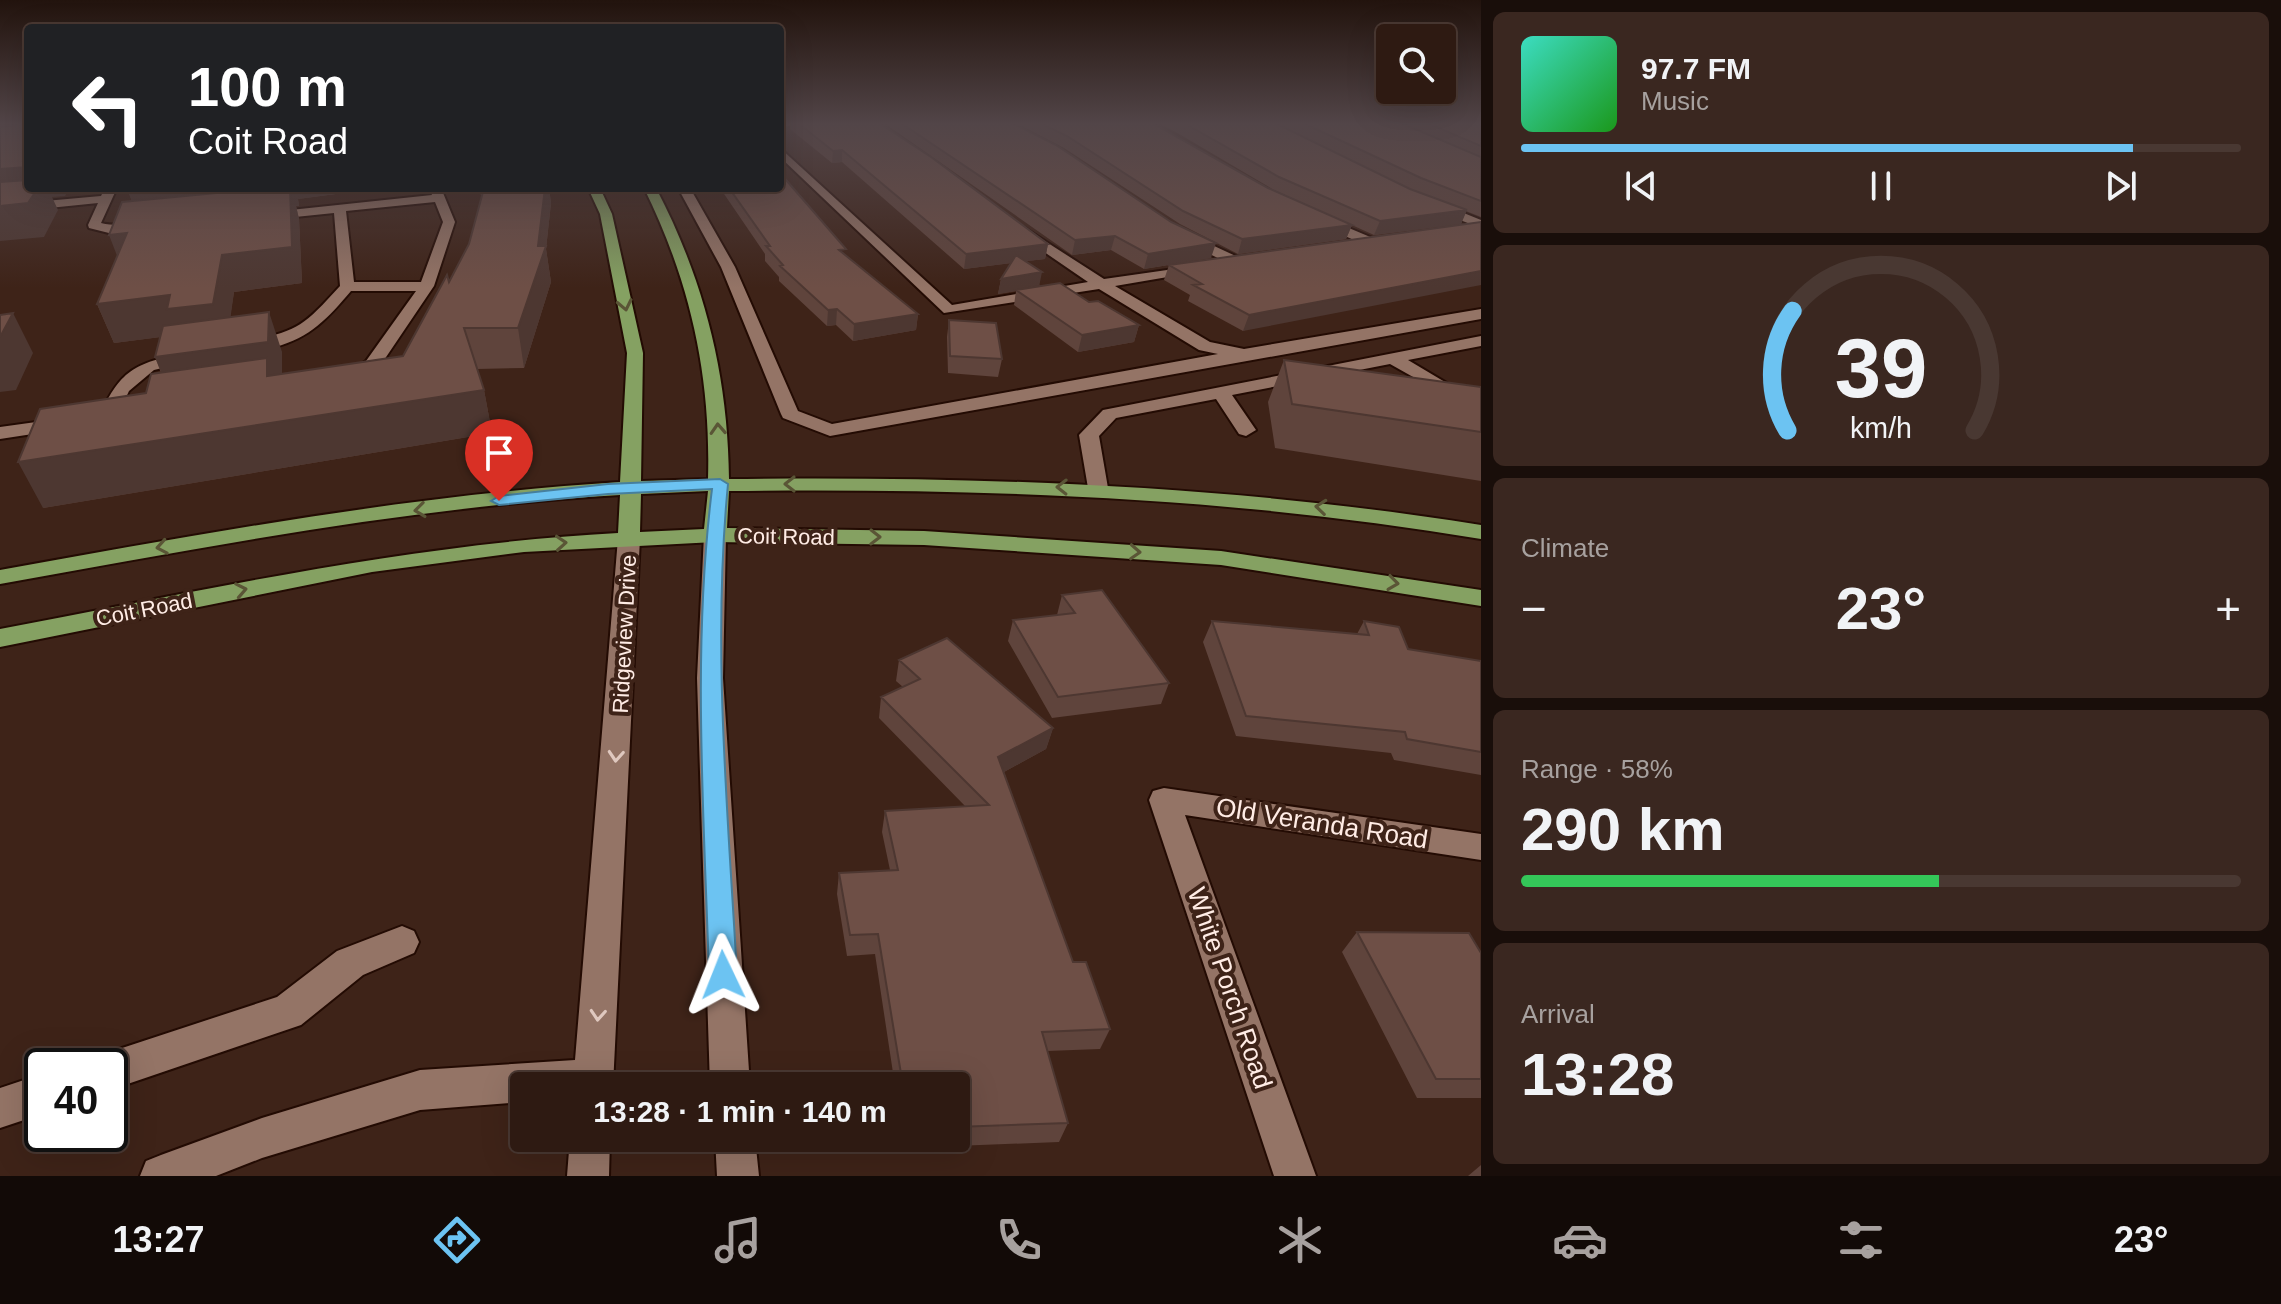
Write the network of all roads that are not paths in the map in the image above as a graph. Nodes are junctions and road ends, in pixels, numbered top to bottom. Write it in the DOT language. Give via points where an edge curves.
graph roads {
  1 [pos="809,178"];
  2 [pos="596,192"];
  3 [pos="652,192"];
  4 [pos="686,192"];
  5 [pos="437,193"];
  6 [pos="109,194"];
  7 [pos="1424,203"];
  8 [pos="340,208"];
  9 [pos="0,209"];
  10 [pos="1312,216"];
  11 [pos="251,217"];
  12 [pos="162,226"];
  13 [pos="1016,226"];
  14 [pos="1481,226"];
  15 [pos="1173,230"];
  16 [pos="1449,232"];
  17 [pos="1386,240"];
  18 [pos="1370,242"];
  19 [pos="1340,246"];
  20 [pos="1101,284"];
  21 [pos="427,286"];
  22 [pos="347,287"];
  23 [pos="1481,314"];
  24 [pos="1481,341"];
  25 [pos="232,350"];
  26 [pos="203,354"];
  27 [pos="1244,354"];
  28 [pos="1392,358"];
  29 [pos="1281,380"];
  30 [pos="334,384"];
  31 [pos="1341,389"];
  32 [pos="1221,392"];
  33 [pos="1432,402"];
  34 [pos="1246,430"];
  35 [pos="0,433"];
  36 [pos="720,484"];
  37 [pos="632,487"];
  38 [pos="1098,488"];
  39 [pos="1481,532"];
  40 [pos="715,535"];
  41 [pos="629,538"];
  42 [pos="0,577"];
  43 [pos="1481,598"];
  44 [pos="0,638"];
  45 [pos="1164,800"];
  46 [pos="1481,847"];
  47 [pos="402,942"];
  48 [pos="128,1065"];
  49 [pos="594,1072"];
  50 [pos="729,1072"];
  51 [pos="510,1086"];
  52 [pos="24,1100"];
  53 [pos="0,1108"];
  54 [pos="589,1152"];
  55 [pos="736,1152"];
  56 [pos="161,1176"];
  57 [pos="588,1176"];
  58 [pos="738,1176"];
  59 [pos="1295,1176"];
  1 -- 20 [label="street" via="949,310"];
  2 -- 37 [label="main road, Ridgeview Drive, one-way" via="606,214 635,353"];
  36 -- 3 [label="main road, one-way" via="715,385 697,293 674,230"];
  4 -- 27 [label="street" via="728,267 790,414 830,430"];
  5 -- 8 [label="street"];
  5 -- 21 [label="street" via="449,222"];
  6 -- 9 [label="street"];
  6 -- 12 [label="street" via="94,225 102,230"];
  7 -- 14 [label="street"];
  8 -- 11 [label="street"];
  8 -- 22 [label="street"];
  10 -- 18 [label="street"];
  13 -- 20 [label="street"];
  14 -- 16 [label="street"];
  15 -- 20 [label="street" via="1243,260"];
  17 -- 18 [label="street"];
  18 -- 19 [label="street"];
  20 -- 27 [label="street" via="1205,346"];
  21 -- 22 [label="street"];
  21 -- 30 [label="street" via="372,365"];
  22 -- 25 [label="street" via="305,333"];
  23 -- 27 [label="street"];
  24 -- 28 [label="street"];
  26 -- 35 [label="street" via="148,366 121,388 101,418"];
  28 -- 29 [label="street"];
  28 -- 33 [label="street" via="1463,404"];
  29 -- 31 [label="street"];
  29 -- 32 [label="street"];
  32 -- 34 [label="street"];
  32 -- 38 [label="street" via="1110,414 1089,435"];
  36 -- 37 [label="main road"];
  38 -- 36 [label="main road, one-way"];
  36 -- 40 [label="main road"];
  37 -- 41 [label="main road, Ridgeview Drive"];
  37 -- 42 [label="main road, one-way" via="253,531"];
  39 -- 38 [label="main road, one-way" via="1373,512"];
  40 -- 41 [label="main road, Coit Road"];
  40 -- 43 [label="main road, Coit Road, one-way" via="924,538 1221,558"];
  40 -- 50 [label="street" via="710,678"];
  44 -- 41 [label="main road, Coit Road, one-way" via="372,565 524,545"];
  41 -- 49 [label="street, Ridgeview Drive, one-way"];
  45 -- 46 [label="street, Old Veranda Road"];
  45 -- 59 [label="street, White Porch Road"];
  47 -- 48 [label="street" via="350,963 288,1012"];
  51 -- 56 [label="street" via="420,1090 262,1138"];
  52 -- 53 [label="street"];
  54 -- 57 [label="street"];
  55 -- 58 [label="street"];
}
